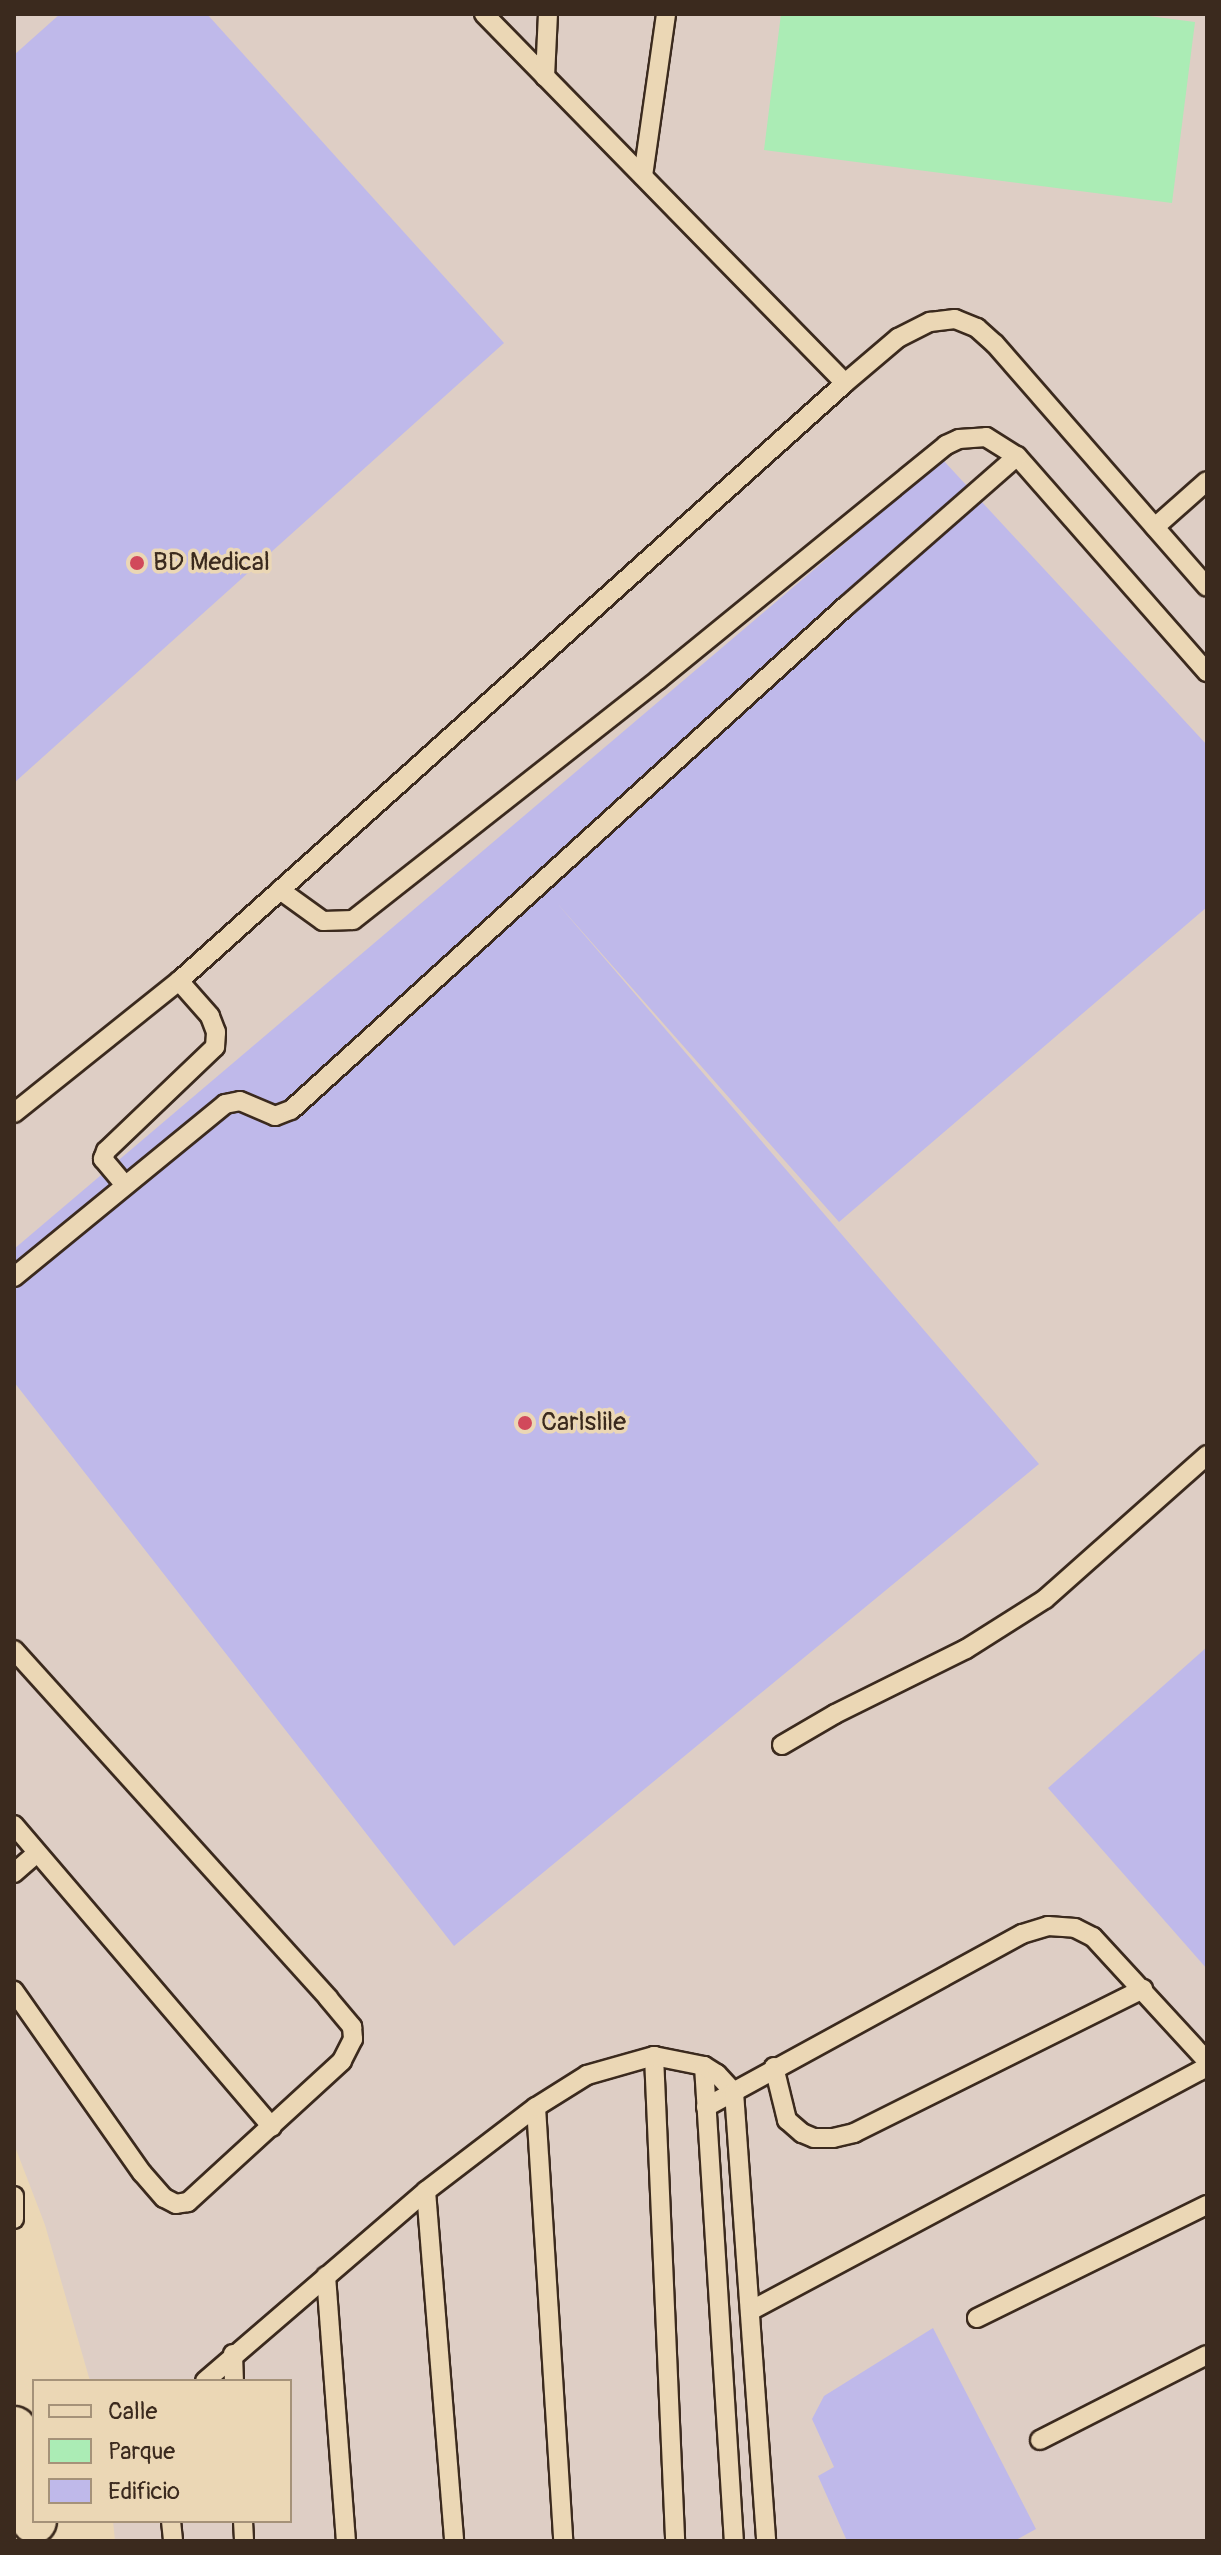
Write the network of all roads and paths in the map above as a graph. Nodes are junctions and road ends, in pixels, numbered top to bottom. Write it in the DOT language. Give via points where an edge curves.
graph roads {
  1 [pos="484,14"];
  2 [pos="548,14"];
  3 [pos="666,14"];
  4 [pos="545,77"];
  5 [pos="643,176"];
  6 [pos="845,383"];
  7 [pos="1017,456"];
  8 [pos="1207,481"];
  9 [pos="1155,527"];
  10 [pos="1207,587"];
  11 [pos="1207,672"];
  12 [pos="280,890"];
  13 [pos="179,981"];
  14 [pos="14,1113"];
  15 [pos="124,1184"];
  16 [pos="14,1277"];
  17 [pos="1207,1455"];
  18 [pos="14,1650"];
  19 [pos="782,1745"];
  20 [pos="14,1825"];
  21 [pos="37,1853"];
  22 [pos="14,1873"];
  23 [pos="1143,1989"];
  24 [pos="14,1991"];
  25 [pos="654,2056"];
  26 [pos="1207,2064"];
  27 [pos="704,2066"];
  28 [pos="774,2067"];
  29 [pos="734,2092"];
  30 [pos="536,2107"];
  31 [pos="706,2107"];
  32 [pos="272,2127"];
  33 [pos="426,2191"];
  34 [pos="14,2196"];
  35 [pos="1207,2205"];
  36 [pos="14,2219"];
  37 [pos="326,2276"];
  38 [pos="750,2311"];
  39 [pos="977,2318"];
  40 [pos="233,2354"];
  41 [pos="1207,2355"];
  42 [pos="207,2379"];
  43 [pos="234,2379"];
  44 [pos="14,2429"];
  45 [pos="1040,2440"];
  46 [pos="32,2512"];
  47 [pos="346,2541"];
  48 [pos="454,2541"];
  49 [pos="563,2541"];
  50 [pos="675,2541"];
  51 [pos="734,2541"];
  52 [pos="766,2541"];
  1 -- 4 [label="lane"];
  2 -- 4 [label="lane"];
  3 -- 5 [label="lane"];
  4 -- 5 [label="lane"];
  5 -- 6 [label="lane"];
  6 -- 9 [label="lane" via="898,338 930,322 955,319 977,328"];
  6 -- 12 [label="lane"];
  7 -- 11 [label="lane"];
  7 -- 12 [label="lane" via="986,437 946,445 353,920 323,921"];
  7 -- 15 [label="lane" via="291,1110 275,1116 240,1101 225,1104"];
  8 -- 9 [label="lane"];
  9 -- 10 [label="lane"];
  12 -- 13 [label="lane"];
  13 -- 14 [label="lane"];
  13 -- 15 [label="lane" via="210,1016 215,1047 106,1151 103,1159"];
  15 -- 16 [label="lane"];
  17 -- 19 [label="lane" via="1045,1599 966,1649"];
  18 -- 32 [label="lane" via="352,2027 350,2050 342,2061"];
  20 -- 21 [label="lane"];
  21 -- 22 [label="lane"];
  21 -- 32 [label="lane"];
  23 -- 26 [label="lane"];
  23 -- 28 [label="lane" via="1093,1937 1075,1928 1048,1926 1022,1934"];
  23 -- 28 [label="lane" via="854,2133 833,2138 814,2138 787,2120"];
  24 -- 32 [label="lane" via="164,2198 188,2202"];
  25 -- 27 [label="lane"];
  25 -- 30 [label="lane" via="587,2075"];
  25 -- 50 [label="lane"];
  26 -- 38 [label="lane"];
  27 -- 29 [label="lane"];
  27 -- 31 [label="lane"];
  28 -- 29 [label="lane"];
  29 -- 31 [label="lane"];
  29 -- 38 [label="lane"];
  30 -- 33 [label="lane"];
  30 -- 49 [label="lane"];
  31 -- 51 [label="lane"];
  33 -- 37 [label="lane"];
  33 -- 48 [label="lane"];
  34 -- 36 [label="lane"];
  35 -- 39 [label="lane"];
  37 -- 40 [label="lane"];
  37 -- 47 [label="lane"];
  38 -- 52 [label="lane"];
  40 -- 42 [label="lane"];
  40 -- 43 [label="lane"];
  41 -- 45 [label="lane"];
  44 -- 46 [label="main road"];
}
